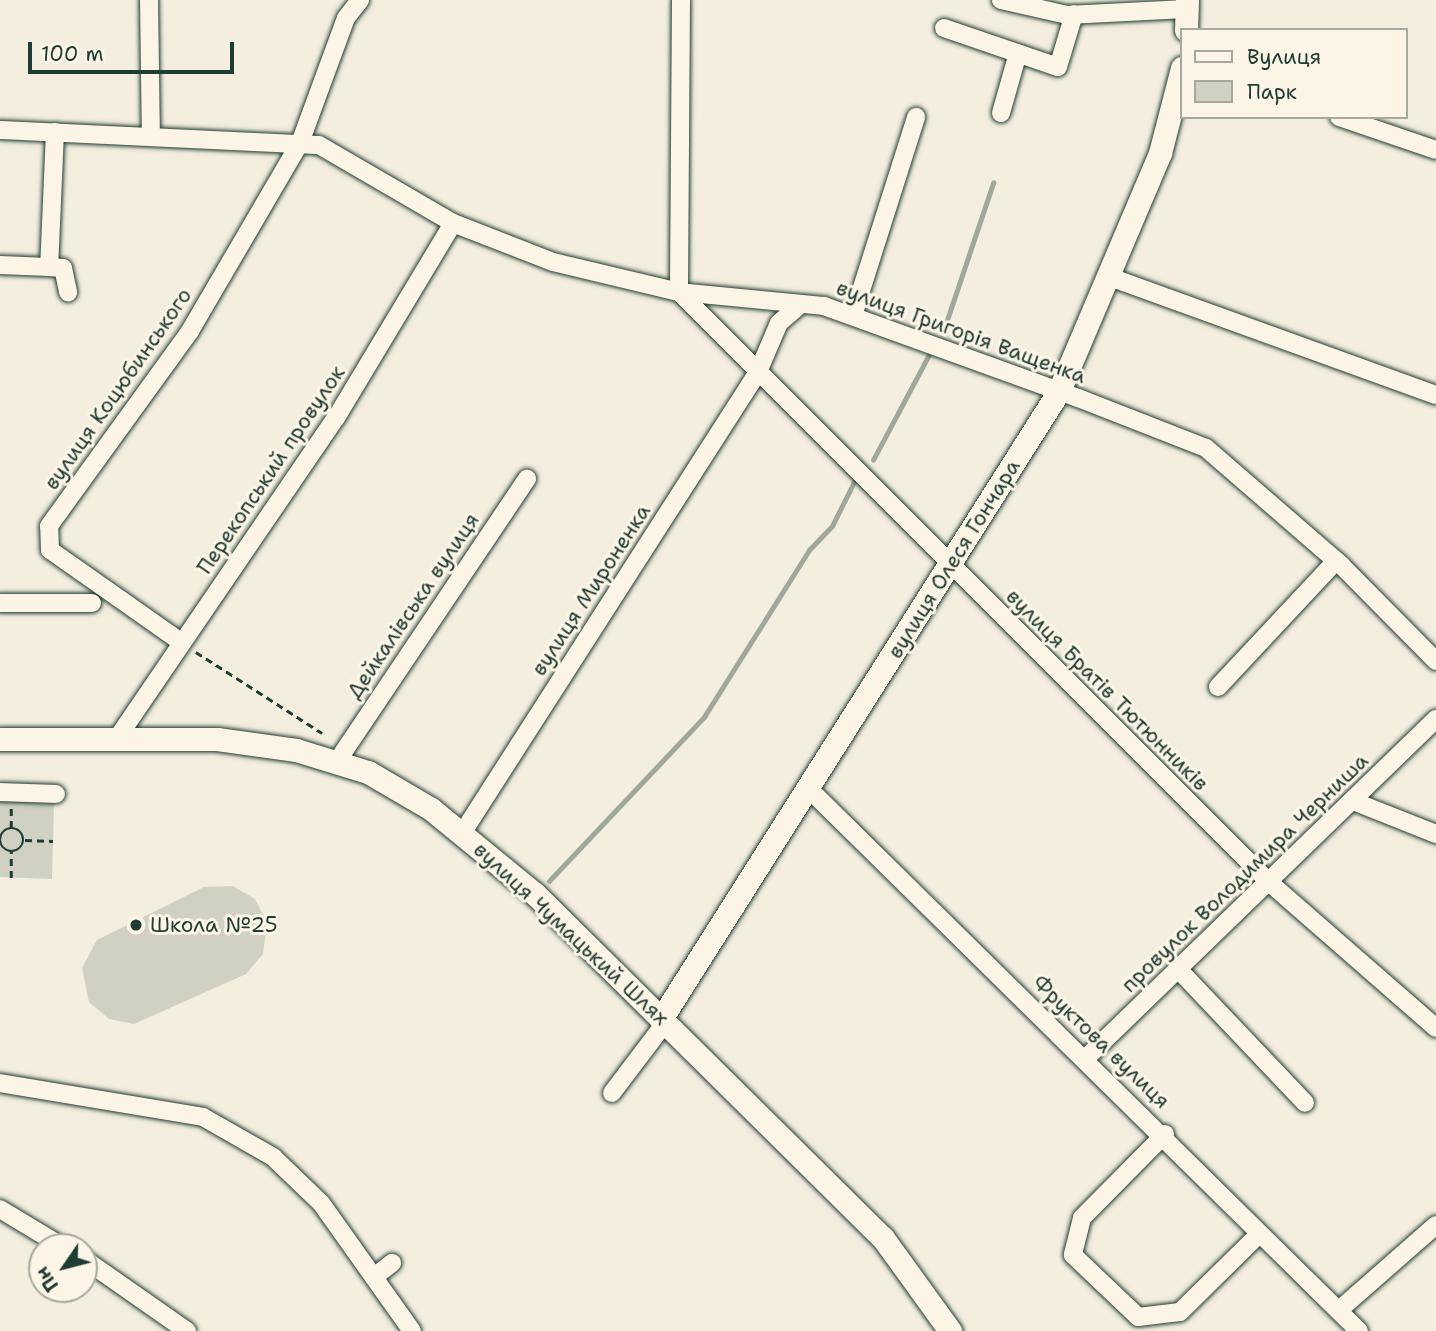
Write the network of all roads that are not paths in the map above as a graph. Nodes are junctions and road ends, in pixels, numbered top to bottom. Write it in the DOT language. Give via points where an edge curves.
graph roads {
  1 [pos="149,0"];
  2 [pos="360,0"];
  3 [pos="681,0"];
  4 [pos="1001,0"];
  5 [pos="1186,13"];
  6 [pos="1074,15"];
  7 [pos="944,28"];
  8 [pos="1018,53"];
  9 [pos="1180,76"];
  10 [pos="1001,113"];
  11 [pos="916,117"];
  12 [pos="1345,119"];
  13 [pos="0,130"];
  14 [pos="55,132"];
  15 [pos="151,136"];
  16 [pos="300,143"];
  17 [pos="1436,150"];
  18 [pos="453,223"];
  19 [pos="0,265"];
  20 [pos="49,267"];
  21 [pos="1110,277"];
  22 [pos="68,292"];
  23 [pos="679,292"];
  24 [pos="801,304"];
  25 [pos="853,316"];
  26 [pos="758,372"];
  27 [pos="1059,391"];
  28 [pos="1436,395"];
  29 [pos="527,479"];
  30 [pos="1336,561"];
  31 [pos="951,567"];
  32 [pos="0,603"];
  33 [pos="92,603"];
  34 [pos="181,642"];
  35 [pos="1436,661"];
  36 [pos="1218,687"];
  37 [pos="1436,719"];
  38 [pos="118,737"];
  39 [pos="0,739"];
  40 [pos="338,760"];
  41 [pos="808,789"];
  42 [pos="6,792"];
  43 [pos="56,794"];
  44 [pos="1353,801"];
  45 [pos="463,832"];
  46 [pos="1436,834"];
  47 [pos="1271,884"];
  48 [pos="1180,971"];
  49 [pos="663,1021"];
  50 [pos="1436,1028"];
  51 [pos="1085,1059"];
  52 [pos="0,1083"];
  53 [pos="612,1093"];
  54 [pos="1305,1102"];
  55 [pos="1165,1134"];
  56 [pos="0,1209"];
  57 [pos="1436,1225"];
  58 [pos="40,1233"];
  59 [pos="1259,1234"];
  60 [pos="392,1263"];
  61 [pos="98,1269"];
  62 [pos="374,1277"];
  63 [pos="1339,1310"];
  64 [pos="187,1331"];
  65 [pos="412,1331"];
  66 [pos="950,1331"];
  67 [pos="1359,1331"];
  1 -- 15 [label="street"];
  2 -- 16 [label="street, вулиця Коцюбинського" via="346,18"];
  3 -- 23 [label="street"];
  4 -- 6 [label="street"];
  5 -- 6 [label="street"];
  6 -- 8 [label="street" via="1059,67"];
  7 -- 8 [label="street"];
  8 -- 10 [label="street"];
  9 -- 21 [label="main road, вулиця Олеся Гончара" via="1160,153"];
  11 -- 25 [label="street"];
  12 -- 17 [label="street"];
  13 -- 14 [label="street, вулиця Григорія Ващенка"];
  14 -- 15 [label="street, вулиця Григорія Ващенка"];
  14 -- 20 [label="street"];
  15 -- 16 [label="street, вулиця Григорія Ващенка"];
  16 -- 18 [label="street, вулиця Григорія Ващенка" via="319,145"];
  16 -- 34 [label="street, вулиця Коцюбинського" via="190,331 49,526 50,550"];
  18 -- 23 [label="street, вулиця Григорія Ващенка" via="553,262"];
  18 -- 34 [label="street, Перекопський провулок" via="336,418"];
  19 -- 20 [label="street"];
  20 -- 22 [label="street" via="63,268"];
  21 -- 27 [label="main road, вулиця Олеся Гончара"];
  21 -- 28 [label="street"];
  23 -- 24 [label="street, вулиця Григорія Ващенка"];
  23 -- 26 [label="street, вулиця Братів Тютюнників"];
  24 -- 25 [label="street, вулиця Григорія Ващенка"];
  24 -- 26 [label="street, вулиця Мироненка" via="779,323 761,351"];
  25 -- 27 [label="street, вулиця Григорія Ващенка"];
  26 -- 31 [label="street, вулиця Братів Тютюнників"];
  26 -- 45 [label="street, вулиця Мироненка"];
  27 -- 30 [label="street, вулиця Григорія Ващенка" via="1206,448"];
  27 -- 31 [label="main road, вулиця Олеся Гончара"];
  29 -- 40 [label="street, Дейкалівська вулиця"];
  30 -- 35 [label="street, вулиця Григорія Ващенка"];
  30 -- 36 [label="street"];
  31 -- 41 [label="main road, вулиця Олеся Гончара"];
  31 -- 47 [label="street, вулиця Братів Тютюнників"];
  32 -- 33 [label="street"];
  34 -- 38 [label="street, Перекопський провулок"];
  37 -- 44 [label="street, провулок Володимира Черниша"];
  38 -- 39 [label="main road, вулиця Чумацький Шлях"];
  38 -- 40 [label="main road, вулиця Чумацький Шлях" via="217,739"];
  40 -- 45 [label="main road, вулиця Чумацький Шлях"];
  41 -- 49 [label="main road, вулиця Олеся Гончара"];
  41 -- 51 [label="street, Фруктова вулиця"];
  42 -- 43 [label="street"];
  44 -- 46 [label="street"];
  44 -- 47 [label="street, провулок Володимира Черниша"];
  45 -- 49 [label="main road, вулиця Чумацький Шлях"];
  47 -- 48 [label="street, провулок Володимира Черниша"];
  47 -- 50 [label="street, вулиця Братів Тютюнників"];
  48 -- 51 [label="street, провулок Володимира Черниша"];
  48 -- 54 [label="street"];
  49 -- 53 [label="street"];
  49 -- 66 [label="main road, вулиця Чумацький Шлях" via="883,1238"];
  51 -- 55 [label="street, Фруктова вулиця"];
  52 -- 62 [label="street" via="203,1117 273,1157 321,1203"];
  55 -- 59 [label="street, Фруктова вулиця"];
  55 -- 59 [label="street" via="1082,1219 1073,1255 1138,1317 1180,1312"];
  56 -- 58 [label="street"];
  57 -- 63 [label="street"];
  59 -- 63 [label="street, Фруктова вулиця"];
  60 -- 62 [label="street"];
  61 -- 64 [label="street"];
  62 -- 65 [label="street"];
  63 -- 67 [label="street, Фруктова вулиця"];
}
